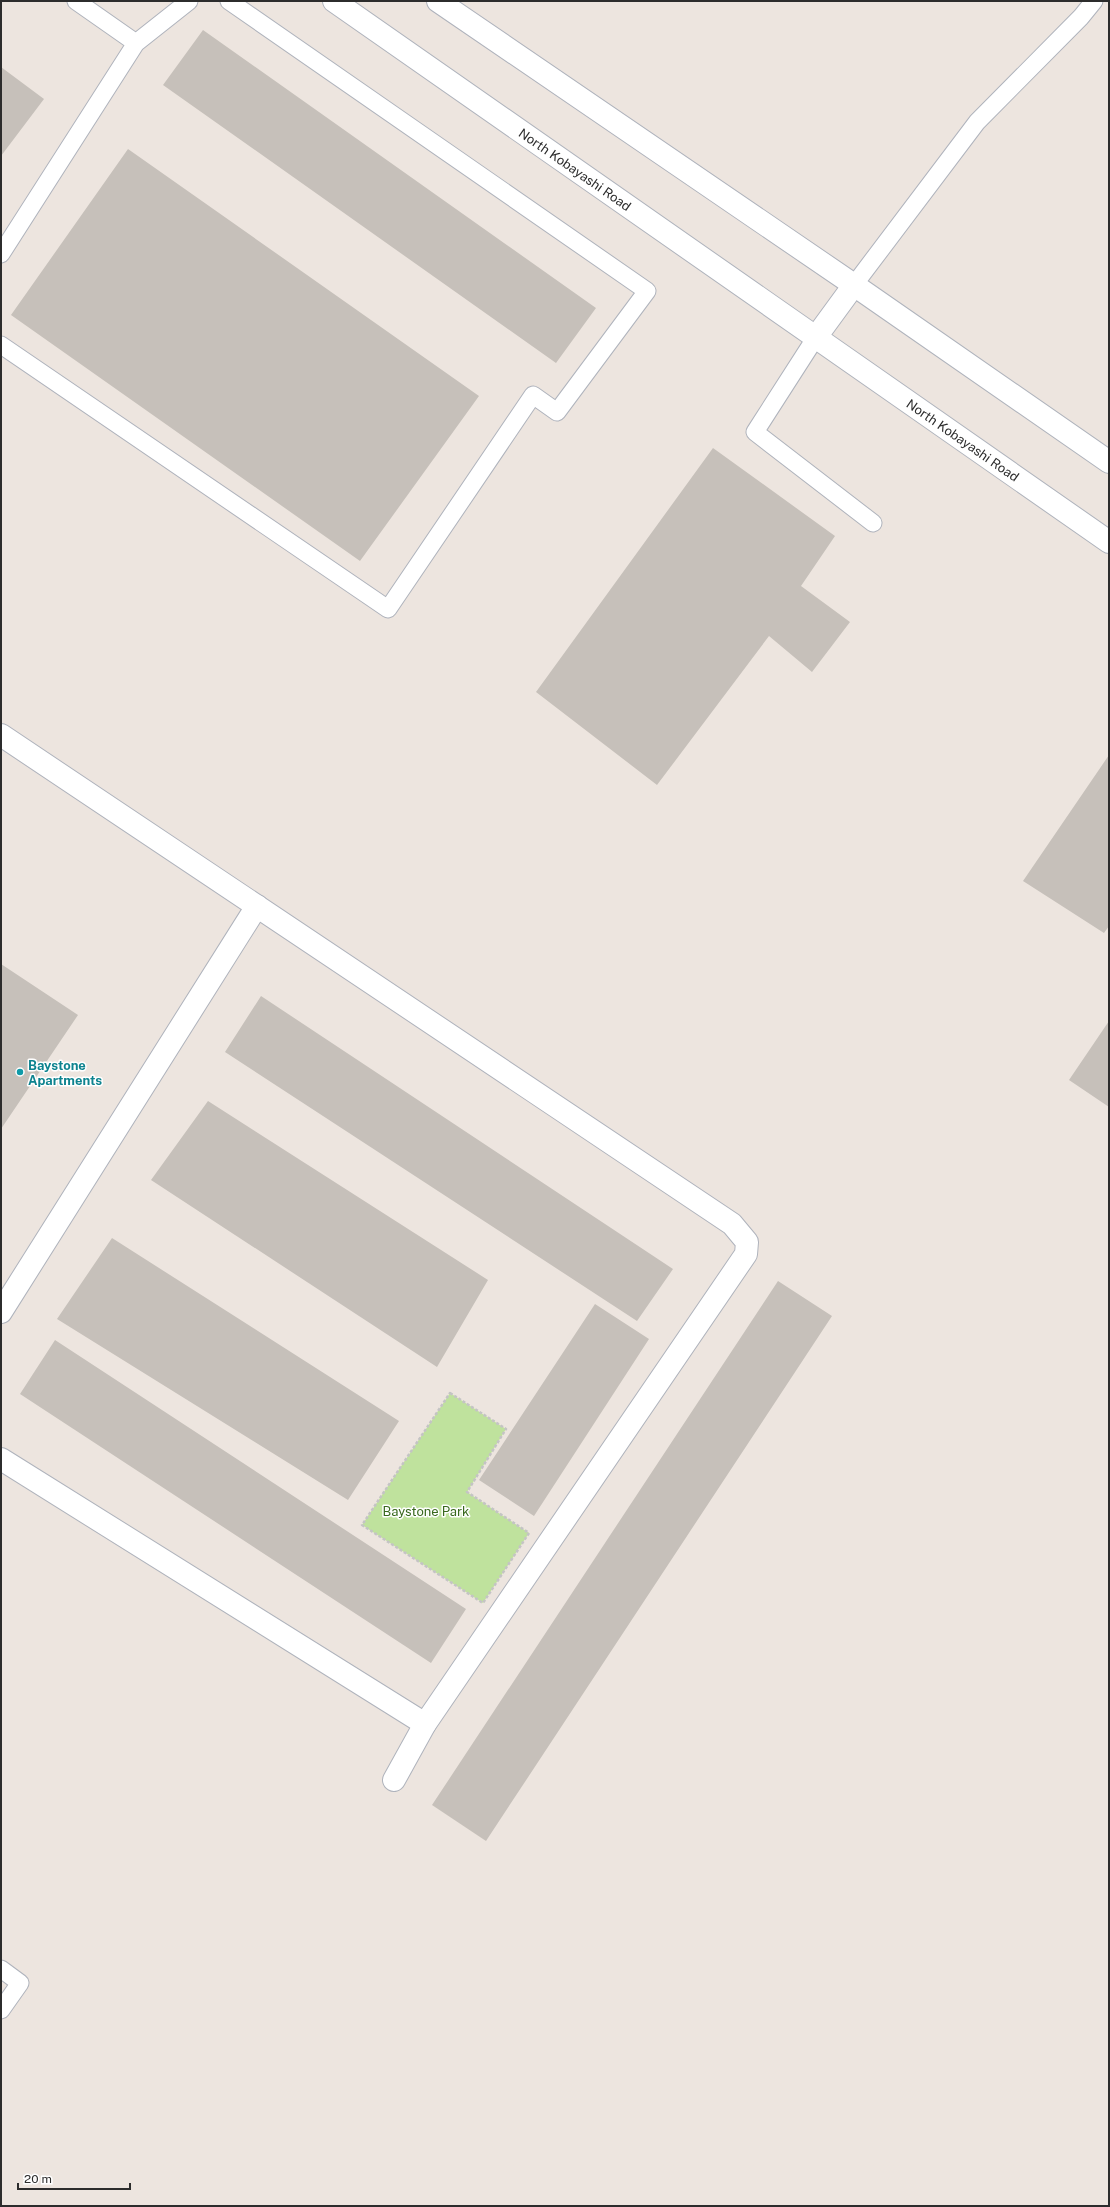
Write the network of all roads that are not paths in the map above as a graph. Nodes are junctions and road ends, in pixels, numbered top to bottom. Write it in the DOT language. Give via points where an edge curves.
graph roads {
  1 [pos="76,1"];
  2 [pos="189,1"];
  3 [pos="229,1"];
  4 [pos="334,1"];
  5 [pos="438,1"];
  6 [pos="1094,1"];
  7 [pos="136,43"];
  8 [pos="1,254"];
  9 [pos="854,285"];
  10 [pos="816,337"];
  11 [pos="1,345"];
  12 [pos="1109,462"];
  13 [pos="873,523"];
  14 [pos="1109,542"];
  15 [pos="1,735"];
  16 [pos="257,906"];
  17 [pos="1,1312"];
  18 [pos="1,1458"];
  19 [pos="425,1724"];
  20 [pos="394,1780"];
  21 [pos="1,1969"];
  22 [pos="1,2010"];
  1 -- 7 [label="lane"];
  2 -- 7 [label="lane"];
  3 -- 11 [label="lane" via="646,290 558,412 533,395 388,609"];
  4 -- 10 [label="street, North Kobayashi Road"];
  5 -- 9 [label="street"];
  6 -- 9 [label="lane" via="977,122"];
  7 -- 8 [label="lane"];
  9 -- 10 [label="street"];
  9 -- 12 [label="street"];
  10 -- 13 [label="lane" via="755,432"];
  10 -- 14 [label="street, North Kobayashi Road"];
  15 -- 16 [label="street"];
  16 -- 17 [label="street"];
  16 -- 19 [label="street" via="732,1224 747,1242 746,1254"];
  18 -- 19 [label="street"];
  19 -- 20 [label="street"];
  21 -- 22 [label="lane" via="20,1983"];
}
